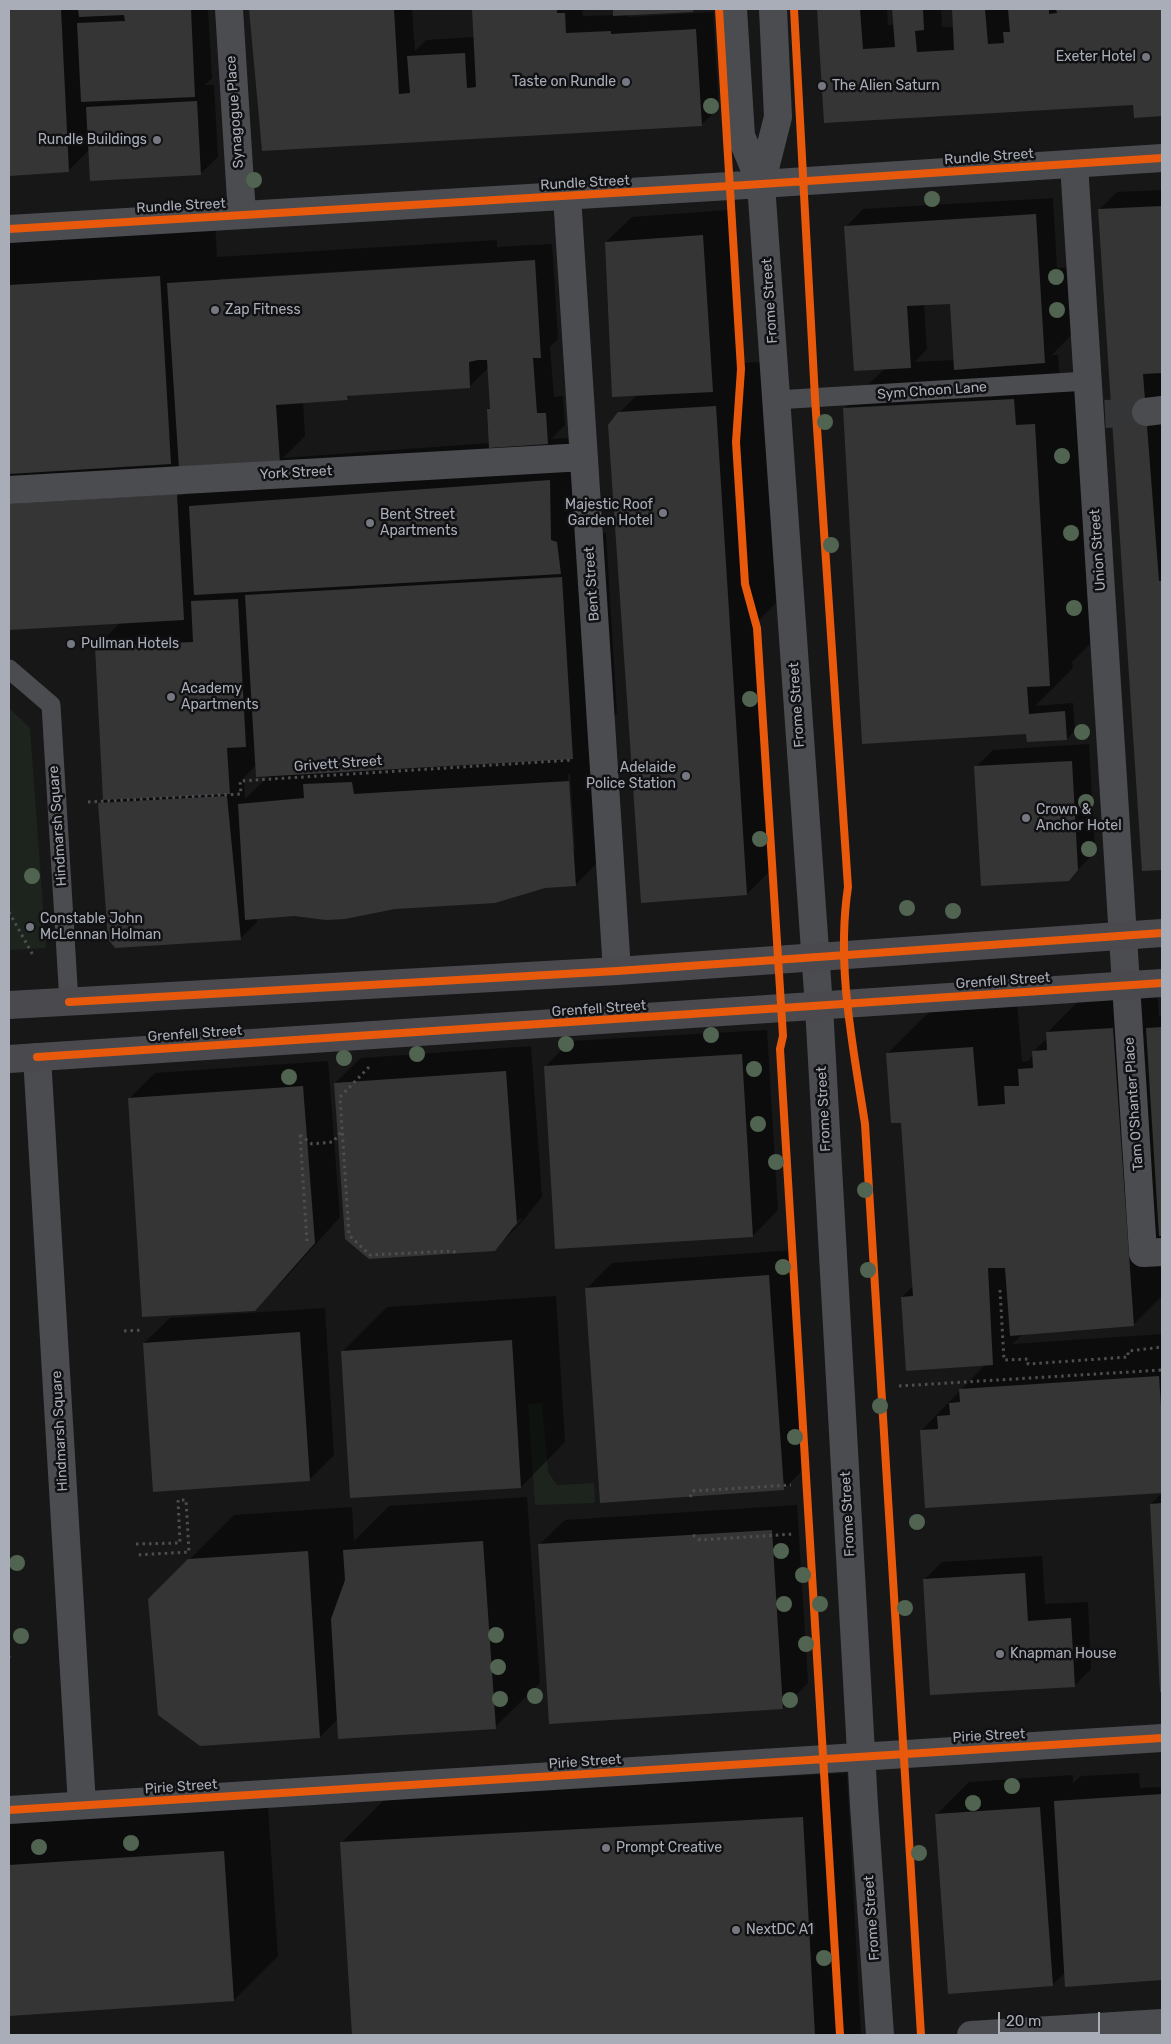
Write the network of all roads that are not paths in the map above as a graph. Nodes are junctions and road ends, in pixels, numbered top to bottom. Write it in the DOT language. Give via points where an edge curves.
graph roads {
  1 [pos="229,9"];
  2 [pos="733,9"];
  3 [pos="773,9"];
  4 [pos="1162,158"];
  5 [pos="1074,164"];
  6 [pos="761,184"];
  7 [pos="567,196"];
  8 [pos="242,216"];
  9 [pos="9,229"];
  10 [pos="1087,381"];
  11 [pos="776,400"];
  12 [pos="584,457"];
  13 [pos="9,490"];
  14 [pos="9,669"];
  15 [pos="1162,933"];
  16 [pos="1123,936"];
  17 [pos="815,957"];
  18 [pos="617,971"];
  19 [pos="1162,983"];
  20 [pos="1126,986"];
  21 [pos="69,1002"];
  22 [pos="9,1005"];
  23 [pos="818,1007"];
  24 [pos="37,1057"];
  25 [pos="9,1059"];
  26 [pos="1162,1252"];
  27 [pos="1162,1738"];
  28 [pos="862,1756"];
  29 [pos="82,1805"];
  30 [pos="9,1810"];
  31 [pos="1162,2023"];
  32 [pos="880,2035"];
  33 [pos="970,2035"];
  1 -- 8 [label="street, Synagogue Place"];
  2 -- 6 [label="street, Frome Street" via="741,136"];
  3 -- 6 [label="street, Frome Street" via="778,117"];
  4 -- 5 [label="street, Rundle Street"];
  5 -- 6 [label="street, Rundle Street"];
  5 -- 10 [label="street, Union Street"];
  6 -- 7 [label="street, Rundle Street"];
  6 -- 11 [label="street, Frome Street"];
  7 -- 8 [label="street, Rundle Street"];
  7 -- 12 [label="street, Bent Street"];
  8 -- 9 [label="street, Rundle Street"];
  10 -- 11 [label="lane, Sym Choon Lane"];
  10 -- 16 [label="street, Union Street" via="1097,415"];
  11 -- 17 [label="street, Frome Street"];
  12 -- 13 [label="street, York Street"];
  12 -- 18 [label="street, Bent Street"];
  14 -- 21 [label="lane, Hindmarsh Square" via="51,705"];
  15 -- 16 [label="main road"];
  16 -- 17 [label="main road"];
  16 -- 20 [label="street, Tam O'Shanter Place"];
  17 -- 18 [label="main road"];
  17 -- 23 [label="street, Frome Street"];
  18 -- 21 [label="main road"];
  19 -- 20 [label="main road, Grenfell Street"];
  20 -- 23 [label="main road, Grenfell Street"];
  20 -- 26 [label="street, Tam O'Shanter Place" via="1143,1253"];
  21 -- 22 [label="main road"];
  23 -- 24 [label="main road, Grenfell Street"];
  23 -- 28 [label="street, Frome Street"];
  24 -- 25 [label="main road, Grenfell Street"];
  24 -- 29 [label="street, Hindmarsh Square"];
  27 -- 28 [label="street, Pirie Street"];
  28 -- 29 [label="street, Pirie Street"];
  28 -- 32 [label="street, Frome Street"];
  29 -- 30 [label="street, Pirie Street"];
  31 -- 33 [label="street"];
}
